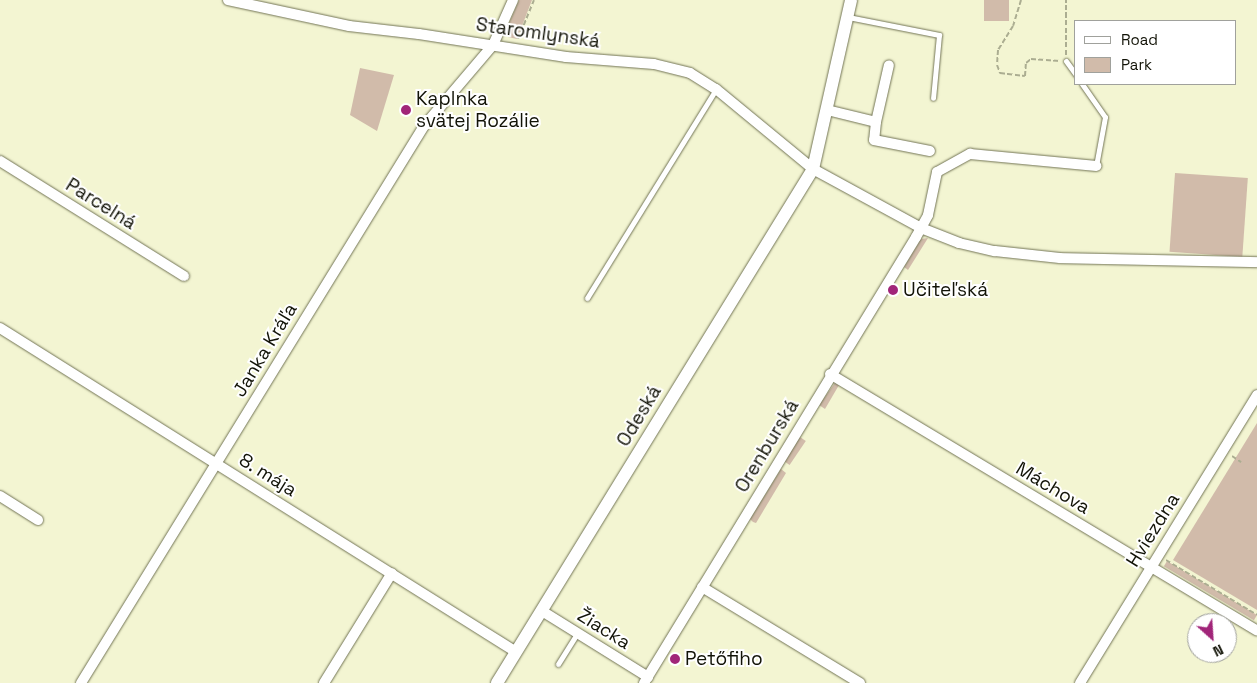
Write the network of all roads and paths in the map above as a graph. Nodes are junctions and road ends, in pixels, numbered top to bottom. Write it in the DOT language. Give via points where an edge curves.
graph roads {
  1 [pos="228,0"];
  2 [pos="513,0"];
  3 [pos="534,0"];
  4 [pos="851,0"];
  5 [pos="1021,0"];
  6 [pos="1066,0"];
  7 [pos="848,17"];
  8 [pos="517,42"];
  9 [pos="494,45"];
  10 [pos="1066,61"];
  11 [pos="889,65"];
  12 [pos="1074,72"];
  13 [pos="1083,85"];
  14 [pos="716,89"];
  15 [pos="933,98"];
  16 [pos="826,110"];
  17 [pos="876,122"];
  18 [pos="930,151"];
  19 [pos="0,161"];
  20 [pos="1096,166"];
  21 [pos="813,169"];
  22 [pos="921,228"];
  23 [pos="1257,262"];
  24 [pos="184,276"];
  25 [pos="587,298"];
  26 [pos="0,328"];
  27 [pos="830,374"];
  28 [pos="1257,395"];
  29 [pos="1230,454"];
  30 [pos="1241,462"];
  31 [pos="216,463"];
  32 [pos="0,496"];
  33 [pos="38,520"];
  34 [pos="1166,560"];
  35 [pos="1150,567"];
  36 [pos="392,573"];
  37 [pos="702,587"];
  38 [pos="542,611"];
  39 [pos="1257,615"];
  40 [pos="1257,631"];
  41 [pos="577,634"];
  42 [pos="516,652"];
  43 [pos="558,664"];
  44 [pos="646,680"];
  45 [pos="81,683"];
  46 [pos="324,683"];
  47 [pos="497,683"];
  48 [pos="860,683"];
  49 [pos="1080,683"];
  1 -- 9 [label="street, Staromlynská" via="349,26"];
  2 -- 9 [label="street, Janka Kráľa"];
  3 -- 8 [label="path"];
  4 -- 7 [label="street, Odeská"];
  5 -- 10 [label="path" via="1013,26 998,50 1000,73 1025,76 1026,63 1031,59"];
  6 -- 10 [label="path"];
  7 -- 15 [label="lane" via="939,35"];
  7 -- 16 [label="street, Odeská"];
  9 -- 14 [label="street, Staromlynská" via="566,57 654,64 690,73"];
  9 -- 31 [label="street, Janka Kráľa" via="424,126"];
  10 -- 12 [label="lane"];
  11 -- 17 [label="street"];
  13 -- 20 [label="lane" via="1105,117"];
  14 -- 21 [label="street, Staromlynská"];
  14 -- 25 [label="lane"];
  16 -- 17 [label="street"];
  16 -- 21 [label="street, Odeská"];
  17 -- 18 [label="street" via="874,140"];
  19 -- 24 [label="street, Parcelná"];
  20 -- 22 [label="street" via="967,155 937,172 928,215"];
  21 -- 22 [label="street"];
  21 -- 38 [label="street, Odeská"];
  22 -- 23 [label="street" via="959,243 1028,255"];
  22 -- 27 [label="street, Orenburská"];
  26 -- 31 [label="street, 8. mája"];
  27 -- 35 [label="street, Máchova"];
  27 -- 37 [label="street, Orenburská"];
  28 -- 35 [label="street, Hviezdna"];
  29 -- 30 [label="path"];
  31 -- 36 [label="street, 8. mája"];
  31 -- 45 [label="street, Janka Kráľa"];
  32 -- 33 [label="street"];
  34 -- 39 [label="path"];
  35 -- 40 [label="street, Máchova"];
  35 -- 49 [label="street, Hviezdna"];
  36 -- 42 [label="street, 8. mája"];
  36 -- 46 [label="street"];
  37 -- 44 [label="street, Orenburská"];
  37 -- 48 [label="street"];
  38 -- 41 [label="street, Žiacka"];
  38 -- 42 [label="street, Odeská"];
  41 -- 43 [label="lane"];
  41 -- 44 [label="street, Žiacka"];
  42 -- 47 [label="street, Odeská"];
}
